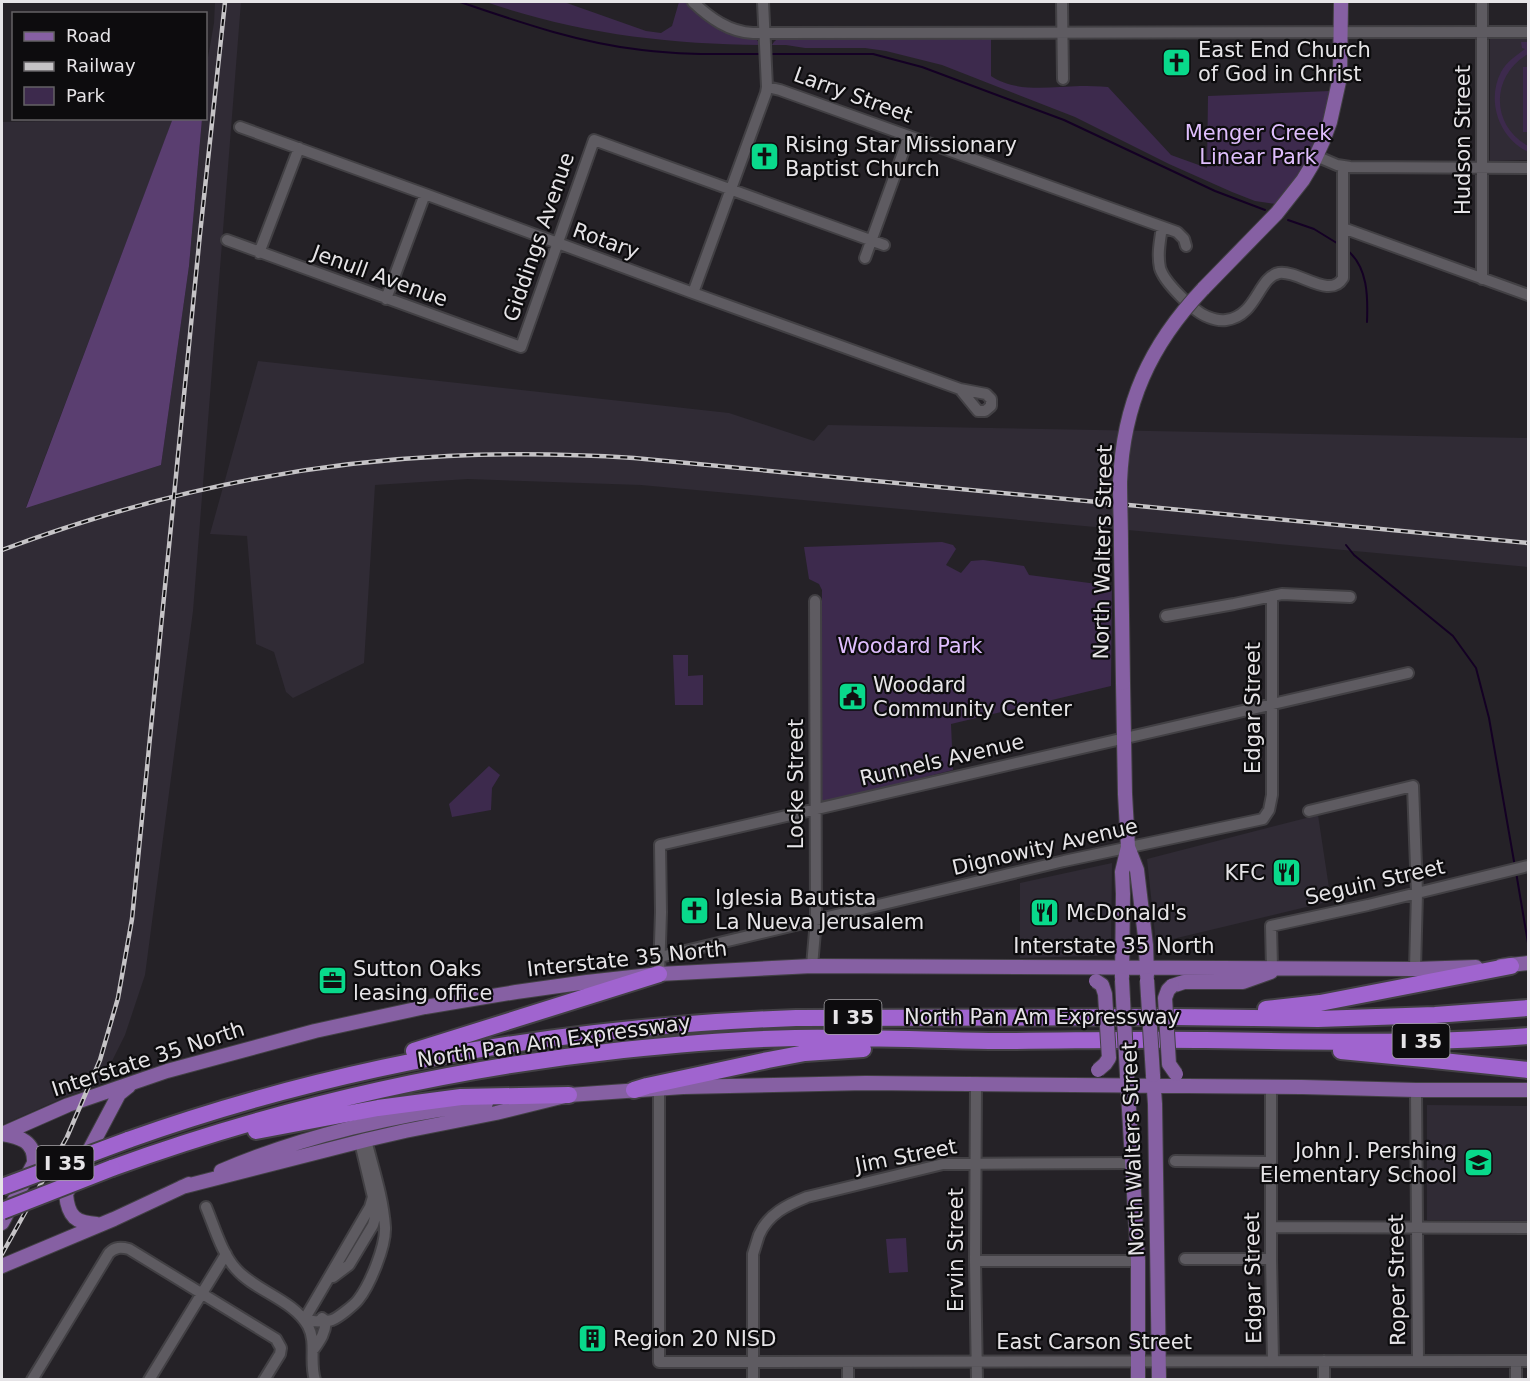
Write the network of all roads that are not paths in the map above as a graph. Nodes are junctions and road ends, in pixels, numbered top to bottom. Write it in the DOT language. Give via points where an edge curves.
graph roads {
  1 [pos="693,2"];
  2 [pos="763,2"];
  3 [pos="1062,2"];
  4 [pos="1341,2"];
  5 [pos="1482,2"];
  6 [pos="1341,32"];
  7 [pos="1482,32"];
  8 [pos="1528,32"];
  9 [pos="765,33"];
  10 [pos="1062,33"];
  11 [pos="1063,79"];
  12 [pos="767,87"];
  13 [pos="240,127"];
  14 [pos="909,136"];
  15 [pos="299,148"];
  16 [pos="1316,156"];
  17 [pos="1343,166"];
  18 [pos="1483,168"];
  19 [pos="1528,168"];
  20 [pos="731,189"];
  21 [pos="425,194"];
  22 [pos="1162,227"];
  23 [pos="1343,233"];
  24 [pos="227,240"];
  25 [pos="872,240"];
  26 [pos="556,243"];
  27 [pos="884,245"];
  28 [pos="1186,246"];
  29 [pos="260,253"];
  30 [pos="866,258"];
  31 [pos="1482,279"];
  32 [pos="693,293"];
  33 [pos="1528,295"];
  34 [pos="386,299"];
  35 [pos="520,347"];
  36 [pos="960,389"];
  37 [pos="1272,596"];
  38 [pos="1350,597"];
  39 [pos="815,601"];
  40 [pos="1166,616"];
  41 [pos="1408,673"];
  42 [pos="1273,704"];
  43 [pos="1124,739"];
  44 [pos="816,809"];
  45 [pos="1309,811"];
  46 [pos="1263,819"];
  47 [pos="1128,847"];
  48 [pos="1527,866"];
  49 [pos="1417,892"];
  50 [pos="816,921"];
  51 [pos="660,957"];
  52 [pos="1528,963"];
  53 [pos="812,966"];
  54 [pos="1511,966"];
  55 [pos="1070,968"];
  56 [pos="1277,968"];
  57 [pos="1415,969"];
  58 [pos="659,974"];
  59 [pos="1122,974"];
  60 [pos="1147,974"];
  61 [pos="1528,1008"];
  62 [pos="1175,1017"];
  63 [pos="1528,1036"];
  64 [pos="1173,1040"];
  65 [pos="992,1041"];
  66 [pos="1528,1070"];
  67 [pos="1127,1080"];
  68 [pos="1153,1080"];
  69 [pos="132,1083"];
  70 [pos="976,1083"];
  71 [pos="1064,1084"];
  72 [pos="1224,1086"];
  73 [pos="1271,1086"];
  74 [pos="659,1089"];
  75 [pos="634,1090"];
  76 [pos="1416,1090"];
  77 [pos="1528,1090"];
  78 [pos="569,1095"];
  79 [pos="187,1119"];
  80 [pos="2,1134"];
  81 [pos="363,1141"];
  82 [pos="138,1158"];
  83 [pos="1175,1161"];
  84 [pos="1271,1162"];
  85 [pos="1131,1163"];
  86 [pos="976,1164"];
  87 [pos="2,1187"];
  88 [pos="182,1187"];
  89 [pos="206,1207"];
  90 [pos="2,1211"];
  91 [pos="2,1223"];
  92 [pos="100,1224"];
  93 [pos="1272,1227"];
  94 [pos="1416,1228"];
  95 [pos="1528,1228"];
  96 [pos="226,1254"];
  97 [pos="1185,1258"];
  98 [pos="1271,1259"];
  99 [pos="975,1261"];
  100 [pos="1138,1261"];
  101 [pos="2,1266"];
  102 [pos="202,1293"];
  103 [pos="291,1308"];
  104 [pos="311,1310"];
  105 [pos="304,1320"];
  106 [pos="326,1322"];
  107 [pos="314,1349"];
  108 [pos="1138,1361"];
  109 [pos="1159,1361"];
  110 [pos="1273,1361"];
  111 [pos="1324,1361"];
  112 [pos="1418,1361"];
  113 [pos="1516,1361"];
  114 [pos="1528,1361"];
  115 [pos="753,1362"];
  116 [pos="977,1362"];
  117 [pos="848,1363"];
  118 [pos="32,1380"];
  119 [pos="149,1380"];
  120 [pos="264,1380"];
  121 [pos="315,1380"];
  122 [pos="753,1380"];
  123 [pos="848,1380"];
  124 [pos="977,1380"];
  125 [pos="1138,1380"];
  126 [pos="1159,1380"];
  127 [pos="1324,1380"];
  128 [pos="1516,1380"];
  1 -- 9 [label="street" via="726,26"];
  2 -- 9 [label="street"];
  3 -- 10 [label="street"];
  4 -- 6 [label="main road, North Walters Street"];
  5 -- 7 [label="street, Hudson Street"];
  6 -- 7 [label="street"];
  6 -- 10 [label="street"];
  6 -- 16 [label="main road, North Walters Street" via="1340,77 1330,122"];
  7 -- 8 [label="street"];
  7 -- 18 [label="street, Hudson Street"];
  9 -- 10 [label="street"];
  9 -- 12 [label="street"];
  10 -- 11 [label="street"];
  12 -- 14 [label="street, Larry Street"];
  12 -- 20 [label="street"];
  13 -- 15 [label="street, Rotary"];
  14 -- 22 [label="street, Larry Street"];
  14 -- 25 [label="street"];
  15 -- 21 [label="street, Rotary"];
  15 -- 29 [label="street"];
  16 -- 17 [label="street"];
  16 -- 43 [label="main road, North Walters Street, bridge" via="1277,213 1184,309 1159,344 1132,402 1120,487"];
  17 -- 18 [label="street"];
  17 -- 23 [label="street"];
  18 -- 19 [label="street"];
  18 -- 31 [label="street, Hudson Street"];
  20 -- 25 [label="street"];
  20 -- 26 [label="street, Giddings Avenue" via="594,140"];
  20 -- 32 [label="street"];
  21 -- 26 [label="street, Rotary"];
  21 -- 34 [label="street"];
  22 -- 23 [label="street" via="1158,255 1162,273 1195,309 1217,320 1228,320 1245,312 1275,274 1289,273 1327,287 1338,285 1343,278"];
  22 -- 28 [label="street, Larry Street" via="1177,232"];
  23 -- 31 [label="street"];
  24 -- 29 [label="street, Jenull Avenue"];
  25 -- 27 [label="street"];
  25 -- 30 [label="street"];
  26 -- 32 [label="street, Rotary"];
  26 -- 35 [label="street, Giddings Avenue"];
  29 -- 34 [label="street, Jenull Avenue"];
  31 -- 33 [label="street"];
  32 -- 36 [label="street, Rotary"];
  34 -- 35 [label="street, Jenull Avenue"];
  37 -- 38 [label="street"];
  37 -- 40 [label="street"];
  37 -- 42 [label="street, Edgar Street"];
  39 -- 44 [label="street, Locke Street"];
  41 -- 42 [label="street, Runnels Avenue"];
  42 -- 43 [label="street, Runnels Avenue"];
  42 -- 46 [label="street, Edgar Street" via="1272,795"];
  43 -- 44 [label="street, Runnels Avenue"];
  43 -- 47 [label="main road, North Walters Street"];
  44 -- 50 [label="street, Locke Street"];
  44 -- 51 [label="street, Runnels Avenue" via="660,845"];
  45 -- 49 [label="street" via="1413,786"];
  46 -- 47 [label="street, Dignowity Avenue"];
  47 -- 50 [label="street, Dignowity Avenue"];
  47 -- 59 [label="main road, North Walters Street" via="1122,872"];
  47 -- 60 [label="main road, North Walters Street" via="1137,870"];
  48 -- 49 [label="street, Seguin Street"];
  49 -- 56 [label="street, Seguin Street" via="1270,926"];
  49 -- 57 [label="street"];
  50 -- 51 [label="street, Dignowity Avenue"];
  50 -- 53 [label="street, Locke Street"];
  51 -- 58 [label="street"];
  52 -- 54 [label="main road, Interstate 35 North"];
  53 -- 55 [label="main road, Interstate 35 North"];
  53 -- 58 [label="main road, Interstate 35 North"];
  54 -- 57 [label="main road, Interstate 35 North"];
  54 -- 62 [label="highway" via="1320,1003"];
  55 -- 59 [label="main road, Interstate 35 North"];
  55 -- 71 [label="main road, bridge" via="1102,985 1109,1058 1098,1070"];
  56 -- 57 [label="main road, Interstate 35 North"];
  56 -- 60 [label="main road, Interstate 35 North"];
  56 -- 72 [label="main road, bridge" via="1244,982 1184,982 1168,990 1165,998 1169,1065 1176,1074"];
  58 -- 69 [label="main road, Interstate 35 North" via="425,1007 315,1030"];
  58 -- 79 [label="highway" via="434,1045 254,1091"];
  59 -- 60 [label="main road, Interstate 35 North"];
  59 -- 67 [label="main road, North Walters Street, bridge"];
  60 -- 68 [label="main road, North Walters Street, bridge"];
  61 -- 62 [label="highway, North Pan Am Expressway / I 35" via="1380,1018"];
  62 -- 79 [label="highway, North Pan Am Expressway / I 35" via="796,1017 633,1028 512,1043 396,1064"];
  63 -- 64 [label="highway, North Pan Am Expressway / I 35" via="1359,1042"];
  64 -- 65 [label="highway, North Pan Am Expressway / I 35"];
  64 -- 66 [label="highway"];
  65 -- 75 [label="highway" via="805,1053"];
  65 -- 82 [label="highway, North Pan Am Expressway / I 35" via="795,1038 664,1046 523,1063 351,1096"];
  67 -- 68 [label="main road"];
  67 -- 71 [label="main road"];
  67 -- 85 [label="main road, North Walters Street"];
  68 -- 72 [label="main road"];
  68 -- 109 [label="main road, North Walters Street"];
  69 -- 80 [label="main road, Interstate 35 North"];
  69 -- 92 [label="main road" via="119,1094 66,1194 70,1214 81,1222"];
  70 -- 71 [label="main road"];
  70 -- 74 [label="main road"];
  70 -- 86 [label="street, Ervin Street"];
  72 -- 73 [label="main road"];
  73 -- 76 [label="main road"];
  73 -- 84 [label="street, Edgar Street"];
  74 -- 75 [label="main road"];
  74 -- 115 [label="street, East Carson Street" via="659,1362"];
  75 -- 78 [label="main road"];
  76 -- 77 [label="main road"];
  76 -- 94 [label="street, Roper Street"];
  78 -- 81 [label="main road"];
  78 -- 82 [label="highway" via="461,1097 406,1104"];
  78 -- 88 [label="main road" via="460,1106 378,1121 243,1161"];
  79 -- 87 [label="highway, North Pan Am Expressway / I 35, bridge"];
  80 -- 91 [label="main road" via="23,1139 35,1154"];
  81 -- 88 [label="main road"];
  81 -- 104 [label="street" via="376,1214 373,1225 349,1265 328,1280"];
  81 -- 106 [label="street" via="383,1211 381,1253 357,1301"];
  82 -- 90 [label="highway, North Pan Am Expressway / I 35, bridge"];
  83 -- 84 [label="street"];
  84 -- 93 [label="street, Edgar Street"];
  85 -- 86 [label="street, Jim Street"];
  85 -- 100 [label="main road, North Walters Street"];
  86 -- 99 [label="street, Ervin Street"];
  86 -- 115 [label="street, Jim Street" via="924,1168 807,1197 777,1212 759,1234 753,1254"];
  88 -- 92 [label="main road"];
  89 -- 96 [label="street"];
  92 -- 101 [label="main road"];
  93 -- 94 [label="street"];
  93 -- 98 [label="street, Edgar Street"];
  94 -- 95 [label="street"];
  94 -- 112 [label="street, Roper Street"];
  96 -- 102 [label="street"];
  96 -- 103 [label="street" via="235,1269 252,1284"];
  97 -- 98 [label="street"];
  98 -- 110 [label="street, Edgar Street"];
  99 -- 100 [label="street"];
  99 -- 116 [label="street, Ervin Street"];
  100 -- 108 [label="main road, North Walters Street"];
  102 -- 118 [label="street" via="129,1249 113,1249"];
  102 -- 119 [label="street"];
  102 -- 120 [label="street" via="276,1339 280,1354"];
  103 -- 104 [label="street"];
  103 -- 105 [label="street"];
  104 -- 105 [label="street"];
  104 -- 106 [label="street"];
  105 -- 106 [label="street"];
  105 -- 107 [label="street"];
  106 -- 107 [label="street"];
  107 -- 121 [label="street"];
  108 -- 109 [label="street, East Carson Street"];
  108 -- 116 [label="street, East Carson Street"];
  108 -- 125 [label="main road, North Walters Street"];
  109 -- 110 [label="street, East Carson Street"];
  109 -- 126 [label="main road, North Walters Street"];
  110 -- 111 [label="street, East Carson Street"];
  111 -- 112 [label="street, East Carson Street"];
  111 -- 127 [label="street"];
  112 -- 113 [label="street, East Carson Street"];
  113 -- 114 [label="street, East Carson Street"];
  113 -- 128 [label="street"];
  115 -- 117 [label="street, East Carson Street"];
  115 -- 122 [label="street, Jim Street"];
  116 -- 117 [label="street, East Carson Street"];
  116 -- 124 [label="street, Ervin Street"];
  117 -- 123 [label="street"];
}
